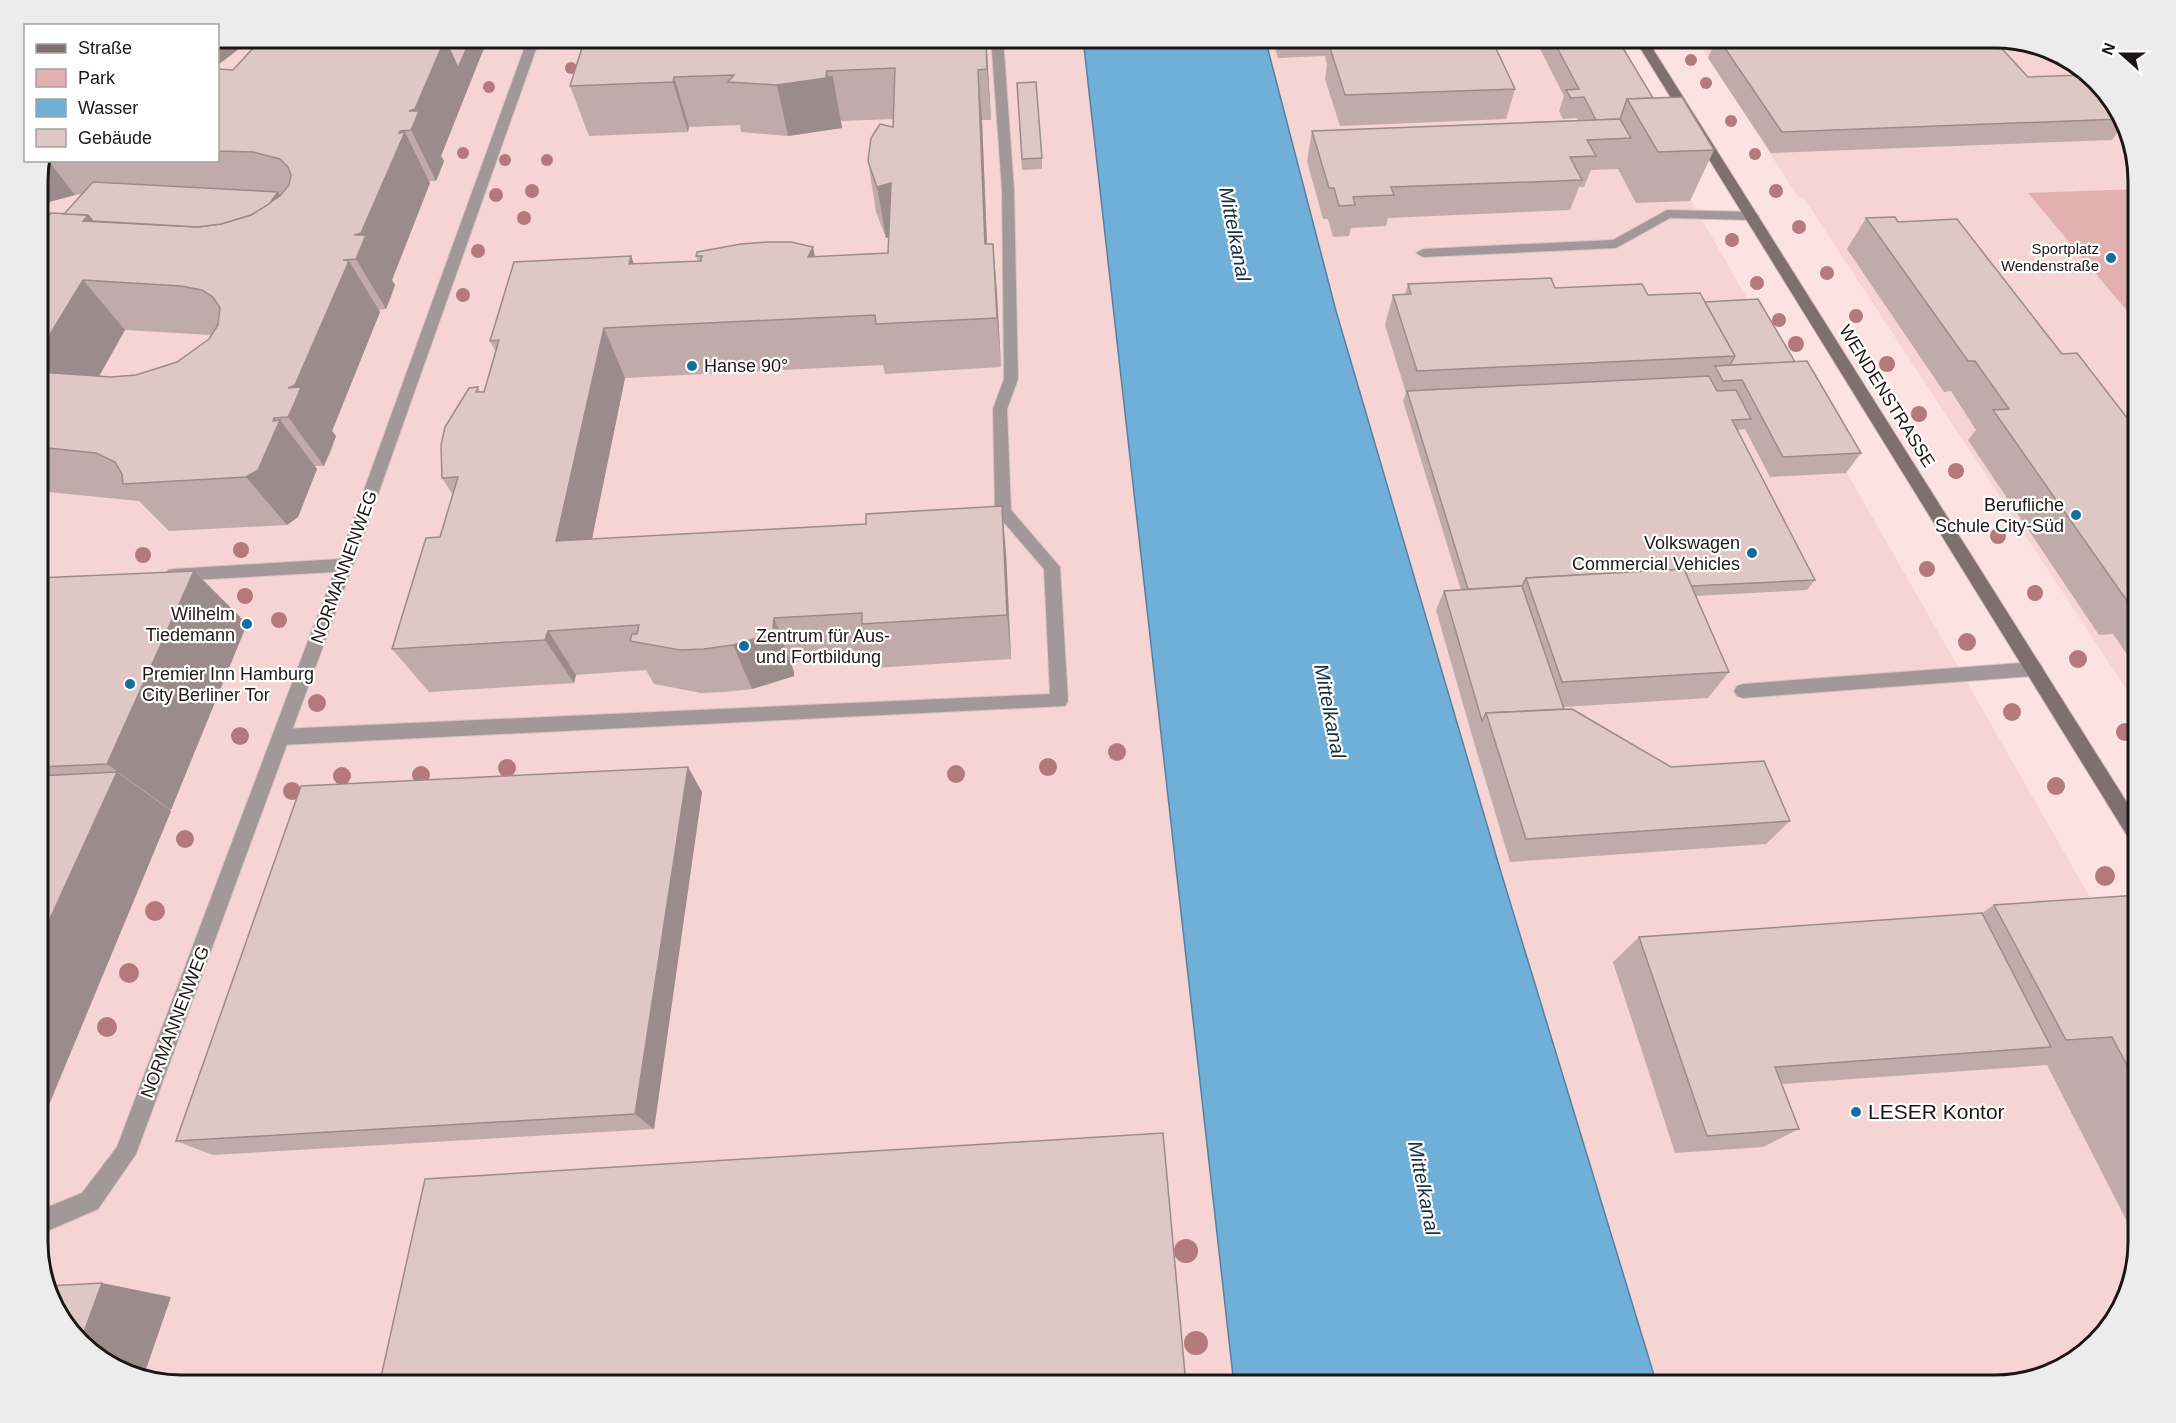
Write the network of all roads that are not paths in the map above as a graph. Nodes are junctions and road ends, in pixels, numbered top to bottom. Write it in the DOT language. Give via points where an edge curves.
graph roads {
  1 [pos="530,48"];
  2 [pos="998,48"];
  3 [pos="1646,48"];
  4 [pos="1752,216"];
  5 [pos="1423,254"];
  6 [pos="345,565"];
  7 [pos="156,576"];
  8 [pos="2034,669"];
  9 [pos="1743,691"];
  10 [pos="281,737"];
  11 [pos="2128,819"];
  12 [pos="48,1218"];
  1 -- 6 [label="street, NORMANNENWEG"];
  2 -- 10 [label="street" via="1008,190 1011,379 1000,409 1003,512 1052,567 1059,701"];
  3 -- 4 [label="street, WENDENSTRASSE"];
  4 -- 5 [label="street" via="1666,214 1616,244"];
  4 -- 8 [label="street, WENDENSTRASSE"];
  6 -- 7 [label="street"];
  6 -- 10 [label="street, NORMANNENWEG"];
  8 -- 9 [label="street"];
  8 -- 11 [label="street, WENDENSTRASSE"];
  10 -- 12 [label="street, NORMANNENWEG" via="125,1154 90,1201"];
}
